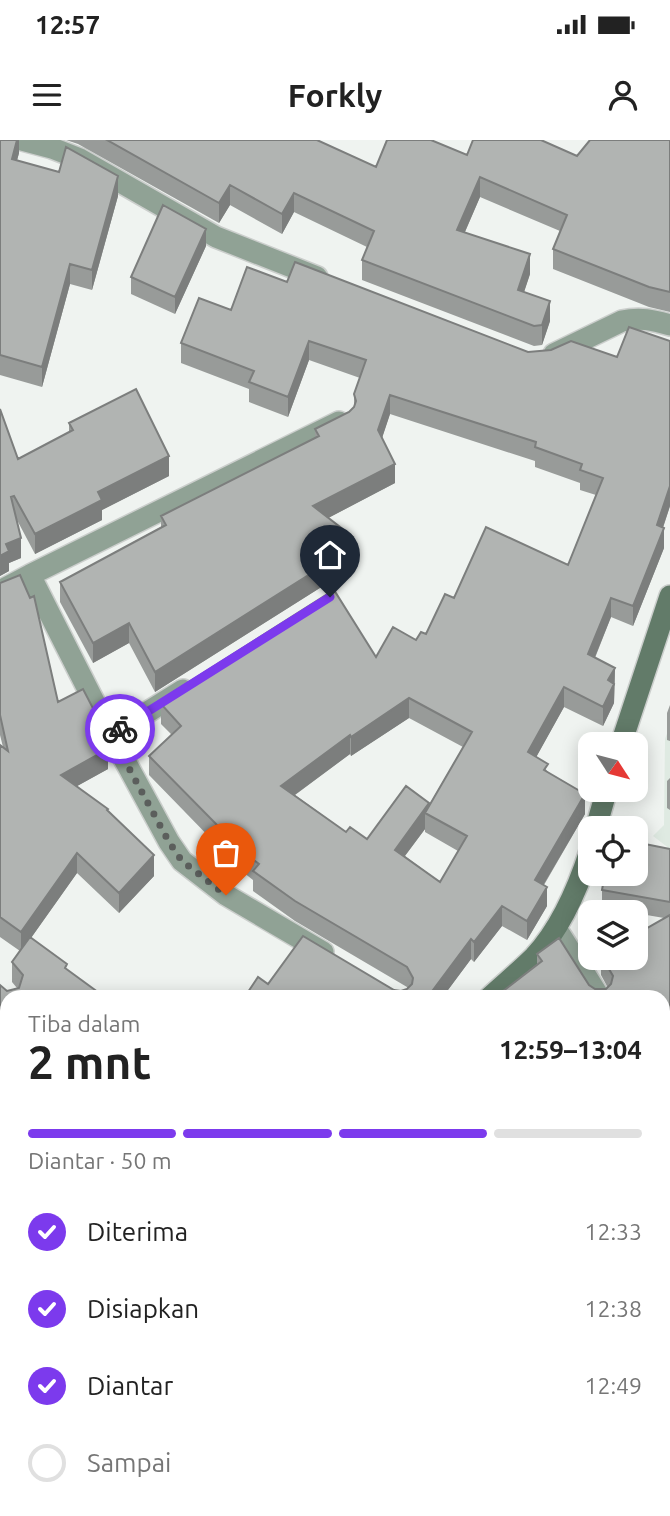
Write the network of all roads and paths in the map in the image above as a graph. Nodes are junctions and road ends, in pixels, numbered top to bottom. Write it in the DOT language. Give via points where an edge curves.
graph roads {
  1 [pos="22,140"];
  2 [pos="332,282"];
  3 [pos="670,325"];
  4 [pos="532,359"];
  5 [pos="343,420"];
  6 [pos="30,575"];
  7 [pos="0,591"];
  8 [pos="670,596"];
  9 [pos="203,677"];
  10 [pos="625,732"];
  11 [pos="111,735"];
  12 [pos="578,881"];
  13 [pos="556,928"];
  14 [pos="341,963"];
  15 [pos="498,990"];
  16 [pos="595,990"];
  1 -- 2 [label="street" via="80,159 216,237"];
  3 -- 4 [label="street" via="633,318 549,357"];
  5 -- 6 [label="street"];
  6 -- 7 [label="street"];
  6 -- 11 [label="street"];
  8 -- 10 [label="street"];
  9 -- 11 [label="street"];
  11 -- 14 [label="street" via="182,861 226,895"];
  12 -- 13 [label="street"];
  13 -- 15 [label="street" via="534,957"];
  13 -- 16 [label="street"];
}
